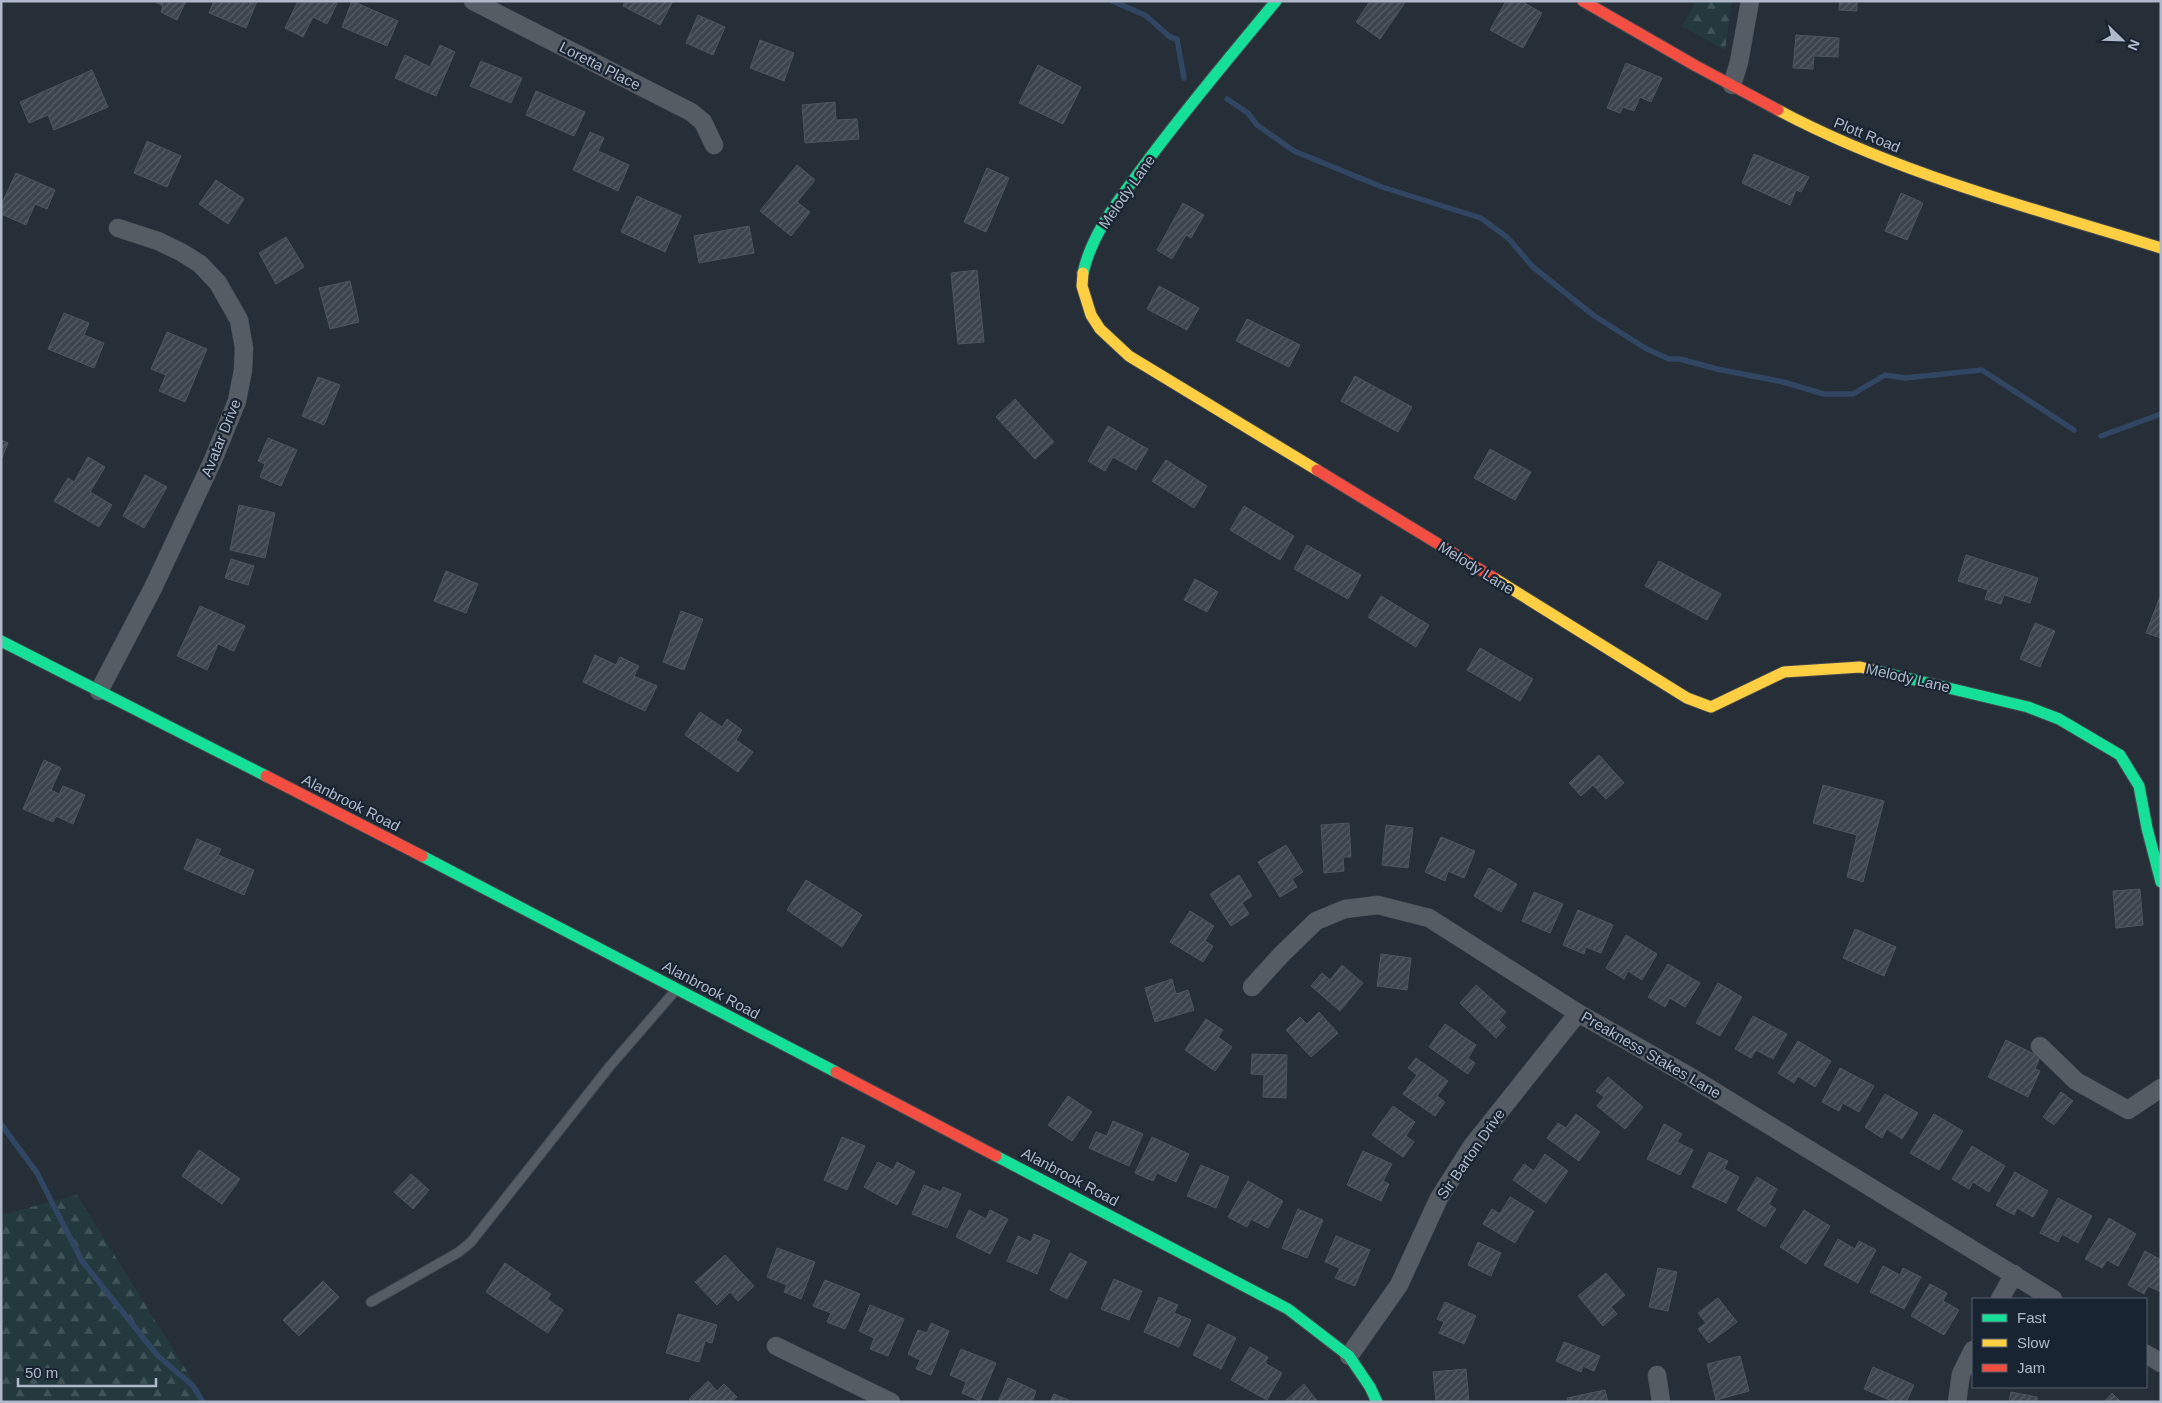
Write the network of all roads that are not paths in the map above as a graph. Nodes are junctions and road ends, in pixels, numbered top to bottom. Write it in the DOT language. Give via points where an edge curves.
graph roads {
  1 [pos="472,1"];
  2 [pos="1276,1"];
  3 [pos="1583,1"];
  4 [pos="1750,1"];
  5 [pos="1732,85"];
  6 [pos="714,145"];
  7 [pos="118,228"];
  8 [pos="2161,248"];
  9 [pos="1,641"];
  10 [pos="100,691"];
  11 [pos="2161,882"];
  12 [pos="1252,987"];
  13 [pos="677,989"];
  14 [pos="1578,1013"];
  15 [pos="2040,1046"];
  16 [pos="2161,1088"];
  17 [pos="2014,1274"];
  18 [pos="2001,1298"];
  19 [pos="2051,1298"];
  20 [pos="371,1302"];
  21 [pos="776,1346"];
  22 [pos="1972,1352"];
  23 [pos="2147,1355"];
  24 [pos="1349,1356"];
  25 [pos="2161,1363"];
  26 [pos="1657,1376"];
  27 [pos="891,1402"];
  28 [pos="1377,1402"];
  29 [pos="1661,1402"];
  30 [pos="1956,1402"];
  1 -- 6 [label="street, Loretta Place" via="691,112 703,122"];
  2 -- 11 [label="street, Melody Lane" via="1160,144 1103,222 1087,258 1082,286 1091,315 1100,329 1129,356 1687,698 1711,707 1784,672 1860,667 2028,707 2059,719 2120,754 2139,786"];
  3 -- 5 [label="street, Plott Road"];
  4 -- 5 [label="street"];
  5 -- 8 [label="street, Plott Road" via="1808,126 1883,159"];
  7 -- 10 [label="street, Avatar Drive" via="158,241 200,264 218,283 239,320 244,348 237,401 214,460"];
  9 -- 10 [label="street, Alanbrook Road"];
  10 -- 13 [label="street, Alanbrook Road"];
  12 -- 14 [label="street, Preakness Stakes Lane" via="1316,921 1345,909 1378,905 1429,918"];
  13 -- 20 [label="lane" via="610,1066 471,1242"];
  13 -- 24 [label="street, Alanbrook Road" via="1288,1309"];
  14 -- 17 [label="street, Preakness Stakes Lane" via="1689,1076"];
  14 -- 24 [label="street, Sir Barton Drive" via="1472,1146 1439,1198 1399,1285"];
  15 -- 16 [label="street" via="2076,1081 2128,1110"];
  17 -- 18 [label="street"];
  17 -- 19 [label="street, Preakness Stakes Lane"];
  21 -- 27 [label="street"];
  22 -- 30 [label="street" via="1961,1374"];
  23 -- 25 [label="street"];
  24 -- 28 [label="street, Alanbrook Road"];
  26 -- 29 [label="street"];
}
